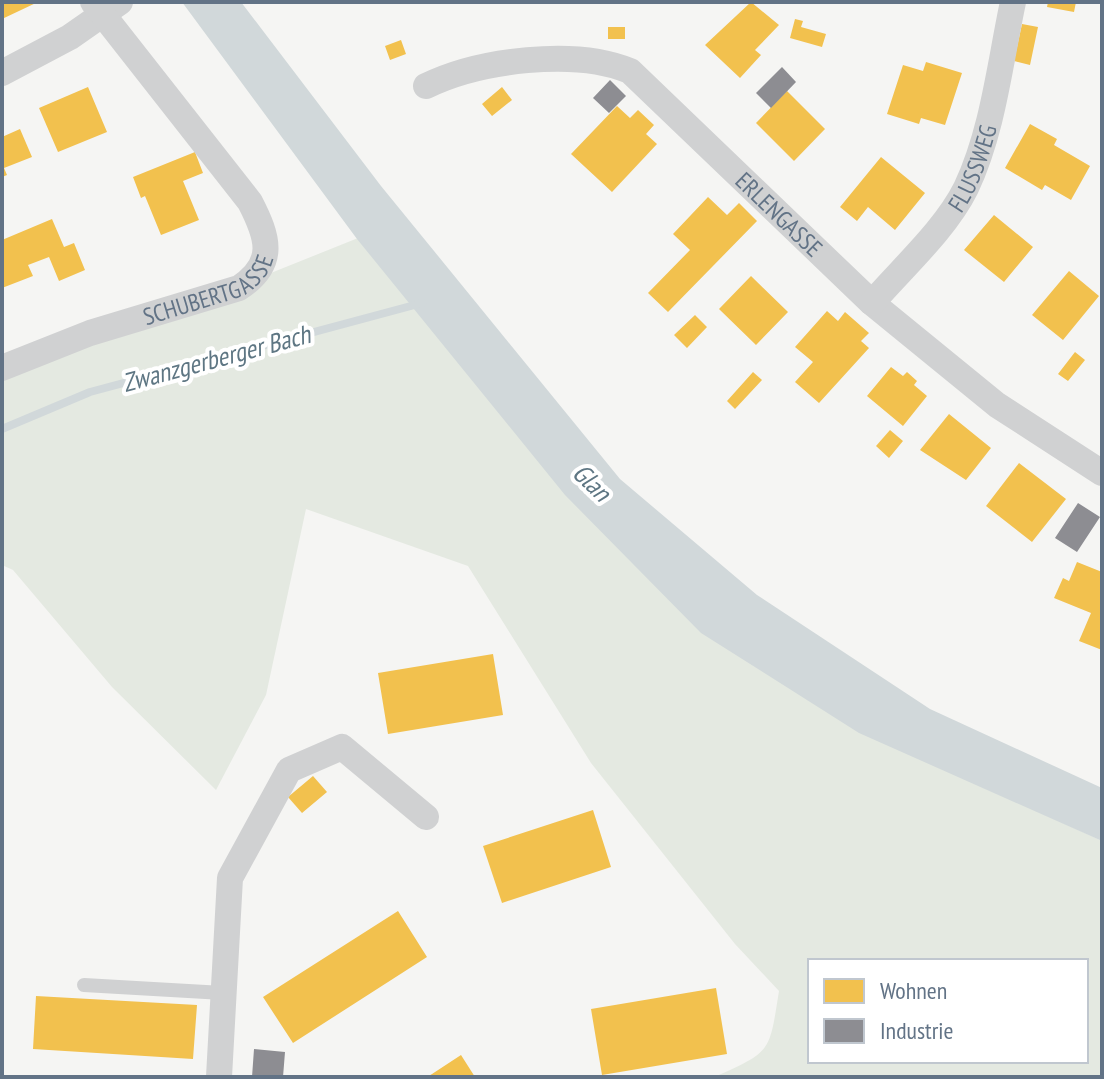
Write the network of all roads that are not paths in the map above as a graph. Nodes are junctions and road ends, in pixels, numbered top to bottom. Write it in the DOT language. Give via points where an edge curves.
graph roads {
  1 [pos="1013,2"];
  2 [pos="104,7"];
  3 [pos="2,73"];
  4 [pos="426,86"];
  5 [pos="872,303"];
  6 [pos="2,368"];
  7 [pos="1102,473"];
  8 [pos="426,817"];
  9 [pos="84,985"];
  10 [pos="223,993"];
  11 [pos="219,1077"];
  1 -- 5 [label="street, FLUSSWEG" via="987,126 965,189"];
  2 -- 3 [label="street" via="70,37"];
  2 -- 6 [label="street, SCHUBERTGASSE" via="250,202 264,230 264,260 257,276 239,288 90,333"];
  4 -- 5 [label="street, ERLENGASSE" via="474,68 549,60 590,60 630,71"];
  5 -- 7 [label="street, ERLENGASSE" via="997,405"];
  8 -- 10 [label="street" via="342,747 289,770 230,878"];
  9 -- 10 [label="lane"];
  10 -- 11 [label="street"];
}
